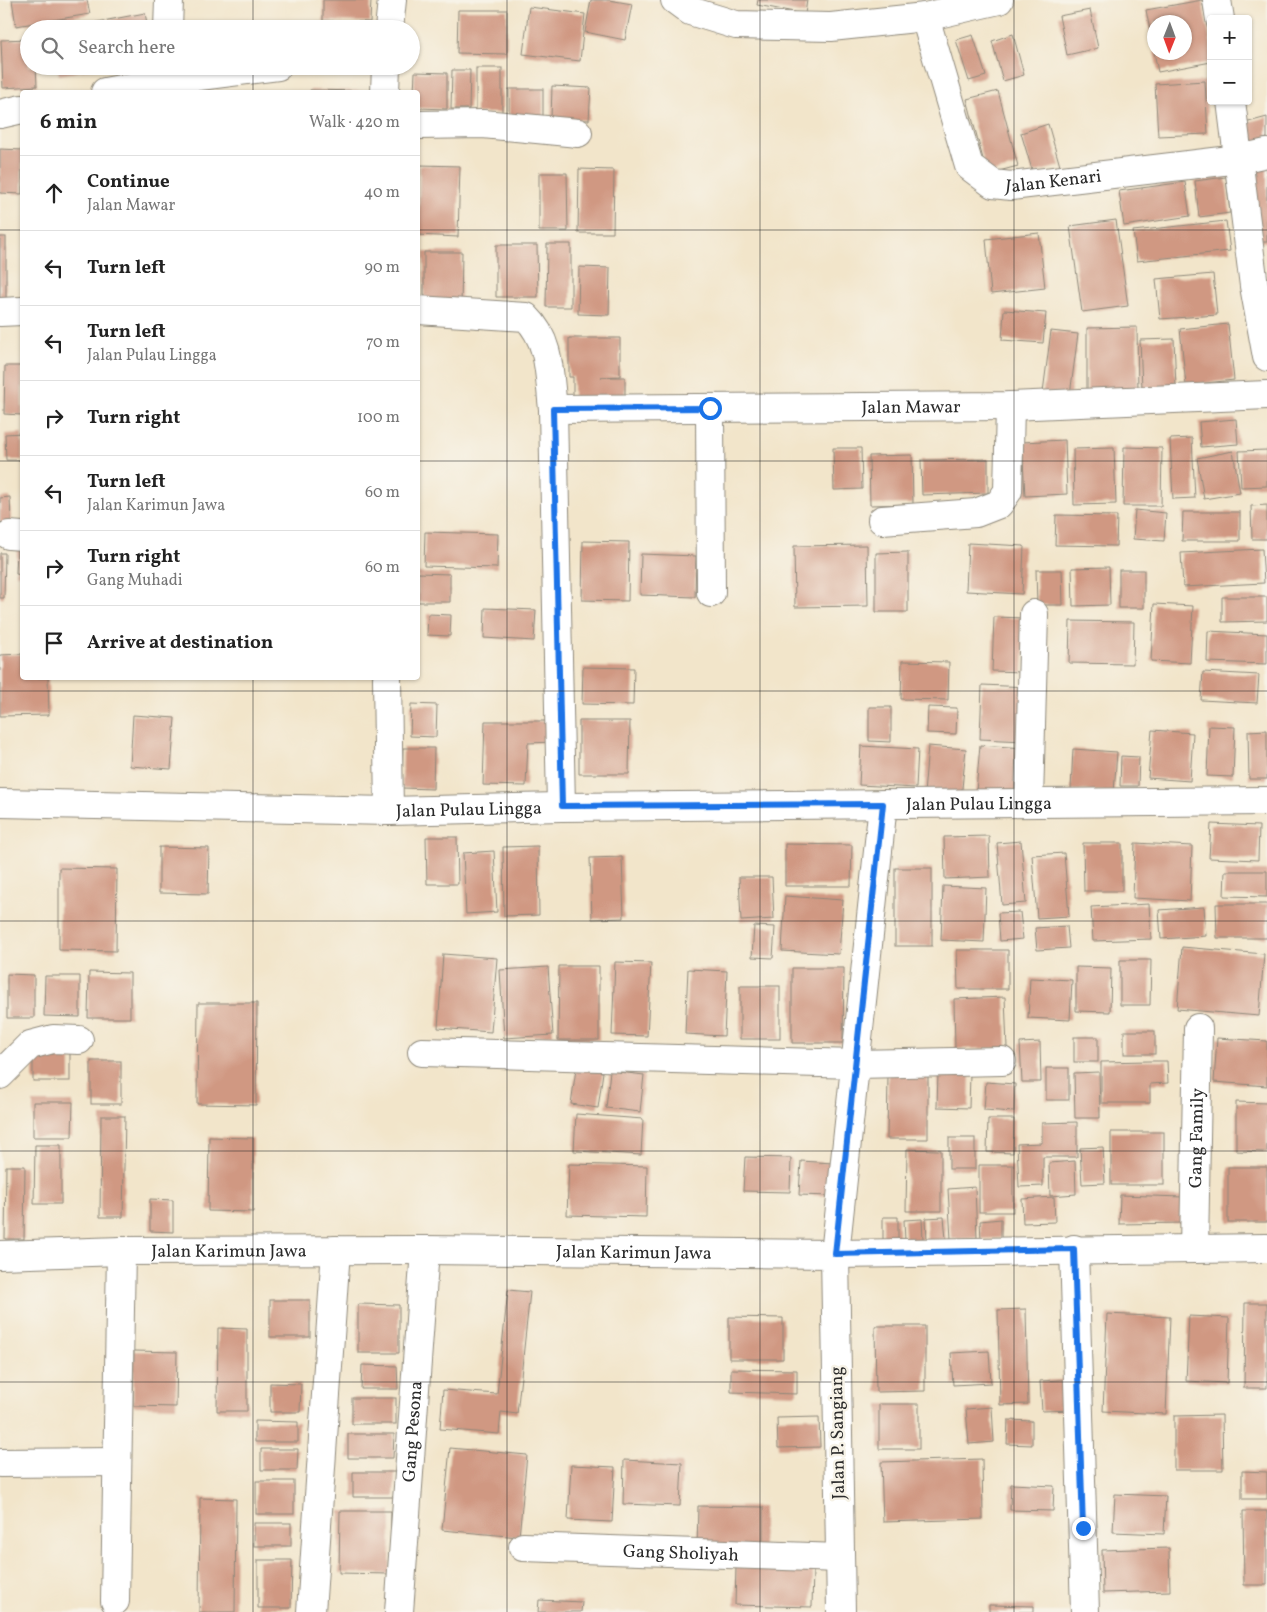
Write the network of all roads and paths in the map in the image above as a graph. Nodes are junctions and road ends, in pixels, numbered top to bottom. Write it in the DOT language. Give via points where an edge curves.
graph roads {
  1 [pos="169,0"];
  2 [pos="392,0"];
  3 [pos="675,0"];
  4 [pos="1217,0"];
  5 [pos="994,1"];
  6 [pos="1219,15"];
  7 [pos="925,17"];
  8 [pos="168,20"];
  9 [pos="390,20"];
  10 [pos="161,75"];
  11 [pos="386,75"];
  12 [pos="112,90"];
  13 [pos="385,90"];
  14 [pos="1232,105"];
  15 [pos="20,109"];
  16 [pos="0,114"];
  17 [pos="420,125"];
  18 [pos="578,133"];
  19 [pos="1267,153"];
  20 [pos="1240,159"];
  21 [pos="420,310"];
  22 [pos="0,312"];
  23 [pos="20,312"];
  24 [pos="1267,357"];
  25 [pos="1267,395"];
  26 [pos="1010,406"];
  27 [pos="710,408"];
  28 [pos="553,409"];
  29 [pos="882,520"];
  30 [pos="711,593"];
  31 [pos="1034,614"];
  32 [pos="387,680"];
  33 [pos="1030,801"];
  34 [pos="1267,801"];
  35 [pos="0,803"];
  36 [pos="883,804"];
  37 [pos="562,806"];
  38 [pos="389,811"];
  39 [pos="1198,1028"];
  40 [pos="79,1040"];
  41 [pos="422,1052"];
  42 [pos="1002,1061"];
  43 [pos="856,1064"];
  44 [pos="0,1075"];
  45 [pos="1267,1248"];
  46 [pos="1074,1249"];
  47 [pos="1194,1249"];
  48 [pos="336,1250"];
  49 [pos="425,1250"];
  50 [pos="121,1251"];
  51 [pos="835,1254"];
  52 [pos="0,1255"];
  53 [pos="116,1462"];
  54 [pos="0,1463"];
  55 [pos="523,1546"];
  56 [pos="839,1558"];
  57 [pos="115,1601"];
  58 [pos="311,1612"];
  59 [pos="399,1612"];
  60 [pos="841,1612"];
  61 [pos="1085,1612"];
  1 -- 8 [label="street"];
  2 -- 9 [label="street"];
  3 -- 7 [label="street" via="690,11 736,25 831,28"];
  4 -- 6 [label="street"];
  5 -- 7 [label="street"];
  7 -- 20 [label="street, Jalan Kenari" via="969,166 993,184 1011,186"];
  10 -- 12 [label="street"];
  11 -- 13 [label="street"];
  14 -- 20 [label="street"];
  15 -- 16 [label="street"];
  17 -- 18 [label="street" via="483,124"];
  19 -- 20 [label="street, Jalan Kenari"];
  20 -- 24 [label="street" via="1254,286"];
  21 -- 28 [label="street" via="526,316 537,327 545,344"];
  22 -- 23 [label="street"];
  25 -- 26 [label="street, Jalan Mawar"];
  26 -- 27 [label="street, Jalan Mawar"];
  26 -- 29 [label="street" via="1008,491 999,504 976,513"];
  27 -- 28 [label="street, Jalan Mawar"];
  27 -- 30 [label="street"];
  28 -- 37 [label="street"];
  31 -- 33 [label="street"];
  32 -- 38 [label="street"];
  33 -- 34 [label="street, Jalan Pulau Lingga"];
  33 -- 36 [label="street, Jalan Pulau Lingga"];
  35 -- 38 [label="street, Jalan Pulau Lingga"];
  36 -- 37 [label="street, Jalan Pulau Lingga"];
  36 -- 43 [label="street, Jalan P. Sangiang"];
  37 -- 38 [label="street, Jalan Pulau Lingga"];
  39 -- 47 [label="street, Gang Family"];
  40 -- 44 [label="street" via="53,1040 30,1045"];
  41 -- 43 [label="street"];
  42 -- 43 [label="street"];
  43 -- 51 [label="street, Jalan P. Sangiang"];
  45 -- 47 [label="street, Jalan Karimun Jawa"];
  46 -- 47 [label="street, Jalan Karimun Jawa"];
  46 -- 51 [label="street, Jalan Karimun Jawa"];
  46 -- 61 [label="street"];
  48 -- 49 [label="street, Jalan Karimun Jawa"];
  48 -- 50 [label="street, Jalan Karimun Jawa"];
  48 -- 58 [label="street"];
  49 -- 51 [label="street, Jalan Karimun Jawa"];
  49 -- 59 [label="street, Gang Pesona"];
  50 -- 52 [label="street, Jalan Karimun Jawa"];
  50 -- 53 [label="street"];
  51 -- 56 [label="street, Jalan P. Sangiang"];
  53 -- 54 [label="street"];
  53 -- 57 [label="street"];
  55 -- 56 [label="street, Gang Sholiyah"];
  56 -- 60 [label="street, Jalan P. Sangiang"];
}
